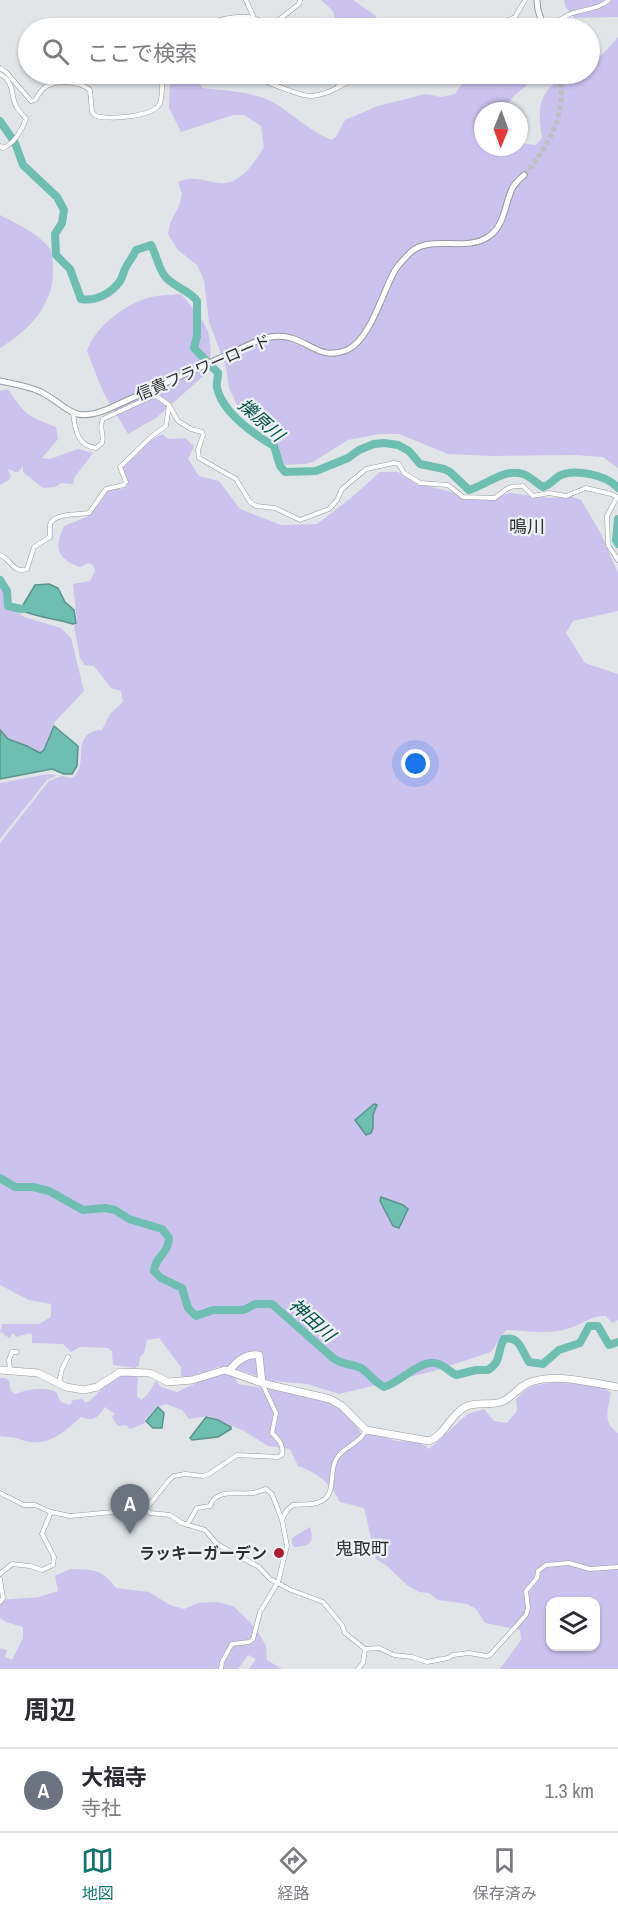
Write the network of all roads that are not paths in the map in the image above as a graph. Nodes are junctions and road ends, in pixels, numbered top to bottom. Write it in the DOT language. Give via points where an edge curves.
graph roads {
  1 [pos="246,0"];
  2 [pos="300,0"];
  3 [pos="525,0"];
  4 [pos="537,0"];
  5 [pos="609,0"];
  6 [pos="254,18"];
  7 [pos="281,18"];
  8 [pos="513,18"];
  9 [pos="541,18"];
  10 [pos="564,18"];
  11 [pos="0,68"];
  12 [pos="0,74"];
  13 [pos="53,84"];
  14 [pos="77,84"];
  15 [pos="161,84"];
  16 [pos="272,84"];
  17 [pos="340,84"];
  18 [pos="343,84"];
  19 [pos="335,89"];
  20 [pos="0,146"];
  21 [pos="524,175"];
  22 [pos="0,381"];
  23 [pos="169,405"];
  24 [pos="73,413"];
  25 [pos="0,555"];
  26 [pos="618,560"];
  27 [pos="17,1352"];
  28 [pos="68,1357"];
  29 [pos="0,1370"];
  30 [pos="10,1370"];
  31 [pos="230,1371"];
  32 [pos="262,1383"];
  33 [pos="58,1384"];
  34 [pos="618,1387"];
  35 [pos="366,1430"];
  36 [pos="0,1493"];
  37 [pos="146,1509"];
  38 [pos="51,1512"];
  39 [pos="282,1520"];
  40 [pos="187,1525"];
  41 [pos="618,1567"];
  42 [pos="0,1574"];
  43 [pos="0,1579"];
  44 [pos="278,1582"];
  45 [pos="0,1602"];
  46 [pos="365,1649"];
  47 [pos="221,1669"];
  48 [pos="358,1669"];
  1 -- 6 [label="street"];
  2 -- 7 [label="street"];
  3 -- 8 [label="street"];
  4 -- 9 [label="street"];
  5 -- 10 [label="street, bridge"];
  11 -- 13 [label="street" via="31,101"];
  12 -- 20 [label="street" via="7,79 16,106 26,119 8,146"];
  14 -- 15 [label="street" via="90,90 96,116 115,118 154,110 160,103"];
  16 -- 19 [label="street" via="310,96"];
  17 -- 19 [label="street"];
  18 -- 19 [label="street"];
  21 -- 24 [label="street, 信貴フラワーロード" via="512,188 500,226 490,236 478,242 423,245 412,250 394,271 365,336 353,347 329,353 294,338 264,338 96,414"];
  22 -- 24 [label="street" via="39,391"];
  23 -- 24 [label="street" via="155,395 108,416 101,423 104,435 96,448 80,442"];
  23 -- 25 [label="street" via="166,426 120,467 124,485 106,489 89,513 52,521 50,537 34,547 27,569 15,569"];
  23 -- 26 [label="street" via="178,420 202,432 199,458 236,479 256,506 274,508 300,520 328,509 342,489 366,469 394,463 420,483 448,485 465,498 495,498 515,486 523,486 534,496 566,496 586,488 617,497 607,516 609,545"];
  27 -- 30 [label="street" via="12,1352"];
  28 -- 33 [label="street"];
  29 -- 30 [label="highway"];
  30 -- 33 [label="highway" via="38,1373"];
  31 -- 32 [label="highway"];
  31 -- 32 [label="highway" via="241,1358 260,1355"];
  31 -- 33 [label="highway" via="168,1382 150,1373 120,1372 88,1390"];
  32 -- 35 [label="highway" via="337,1402"];
  32 -- 37 [label="street" via="276,1413 272,1433 281,1442 282,1455 237,1455 203,1476 174,1476"];
  34 -- 35 [label="highway" via="584,1381 531,1382 499,1403 465,1407 429,1442"];
  35 -- 39 [label="street" via="337,1458 327,1497 315,1504 290,1506"];
  36 -- 38 [label="street"];
  37 -- 38 [label="street" via="80,1516"];
  37 -- 40 [label="street" via="170,1515"];
  38 -- 42 [label="street" via="42,1534 54,1557 53,1565 42,1570 12,1564"];
  39 -- 40 [label="street" via="272,1494 266,1489 213,1498 210,1506 197,1508"];
  39 -- 44 [label="street" via="287,1546"];
  40 -- 44 [label="street" via="205,1530 217,1544"];
  41 -- 46 [label="street" via="590,1569 569,1563 543,1566 526,1591 525,1615 489,1656 469,1653 427,1662 379,1648"];
  43 -- 45 [label="street"];
  44 -- 46 [label="street" via="323,1602 345,1633"];
  44 -- 47 [label="street" via="260,1612 253,1639 232,1644"];
  46 -- 48 [label="street"];
}
